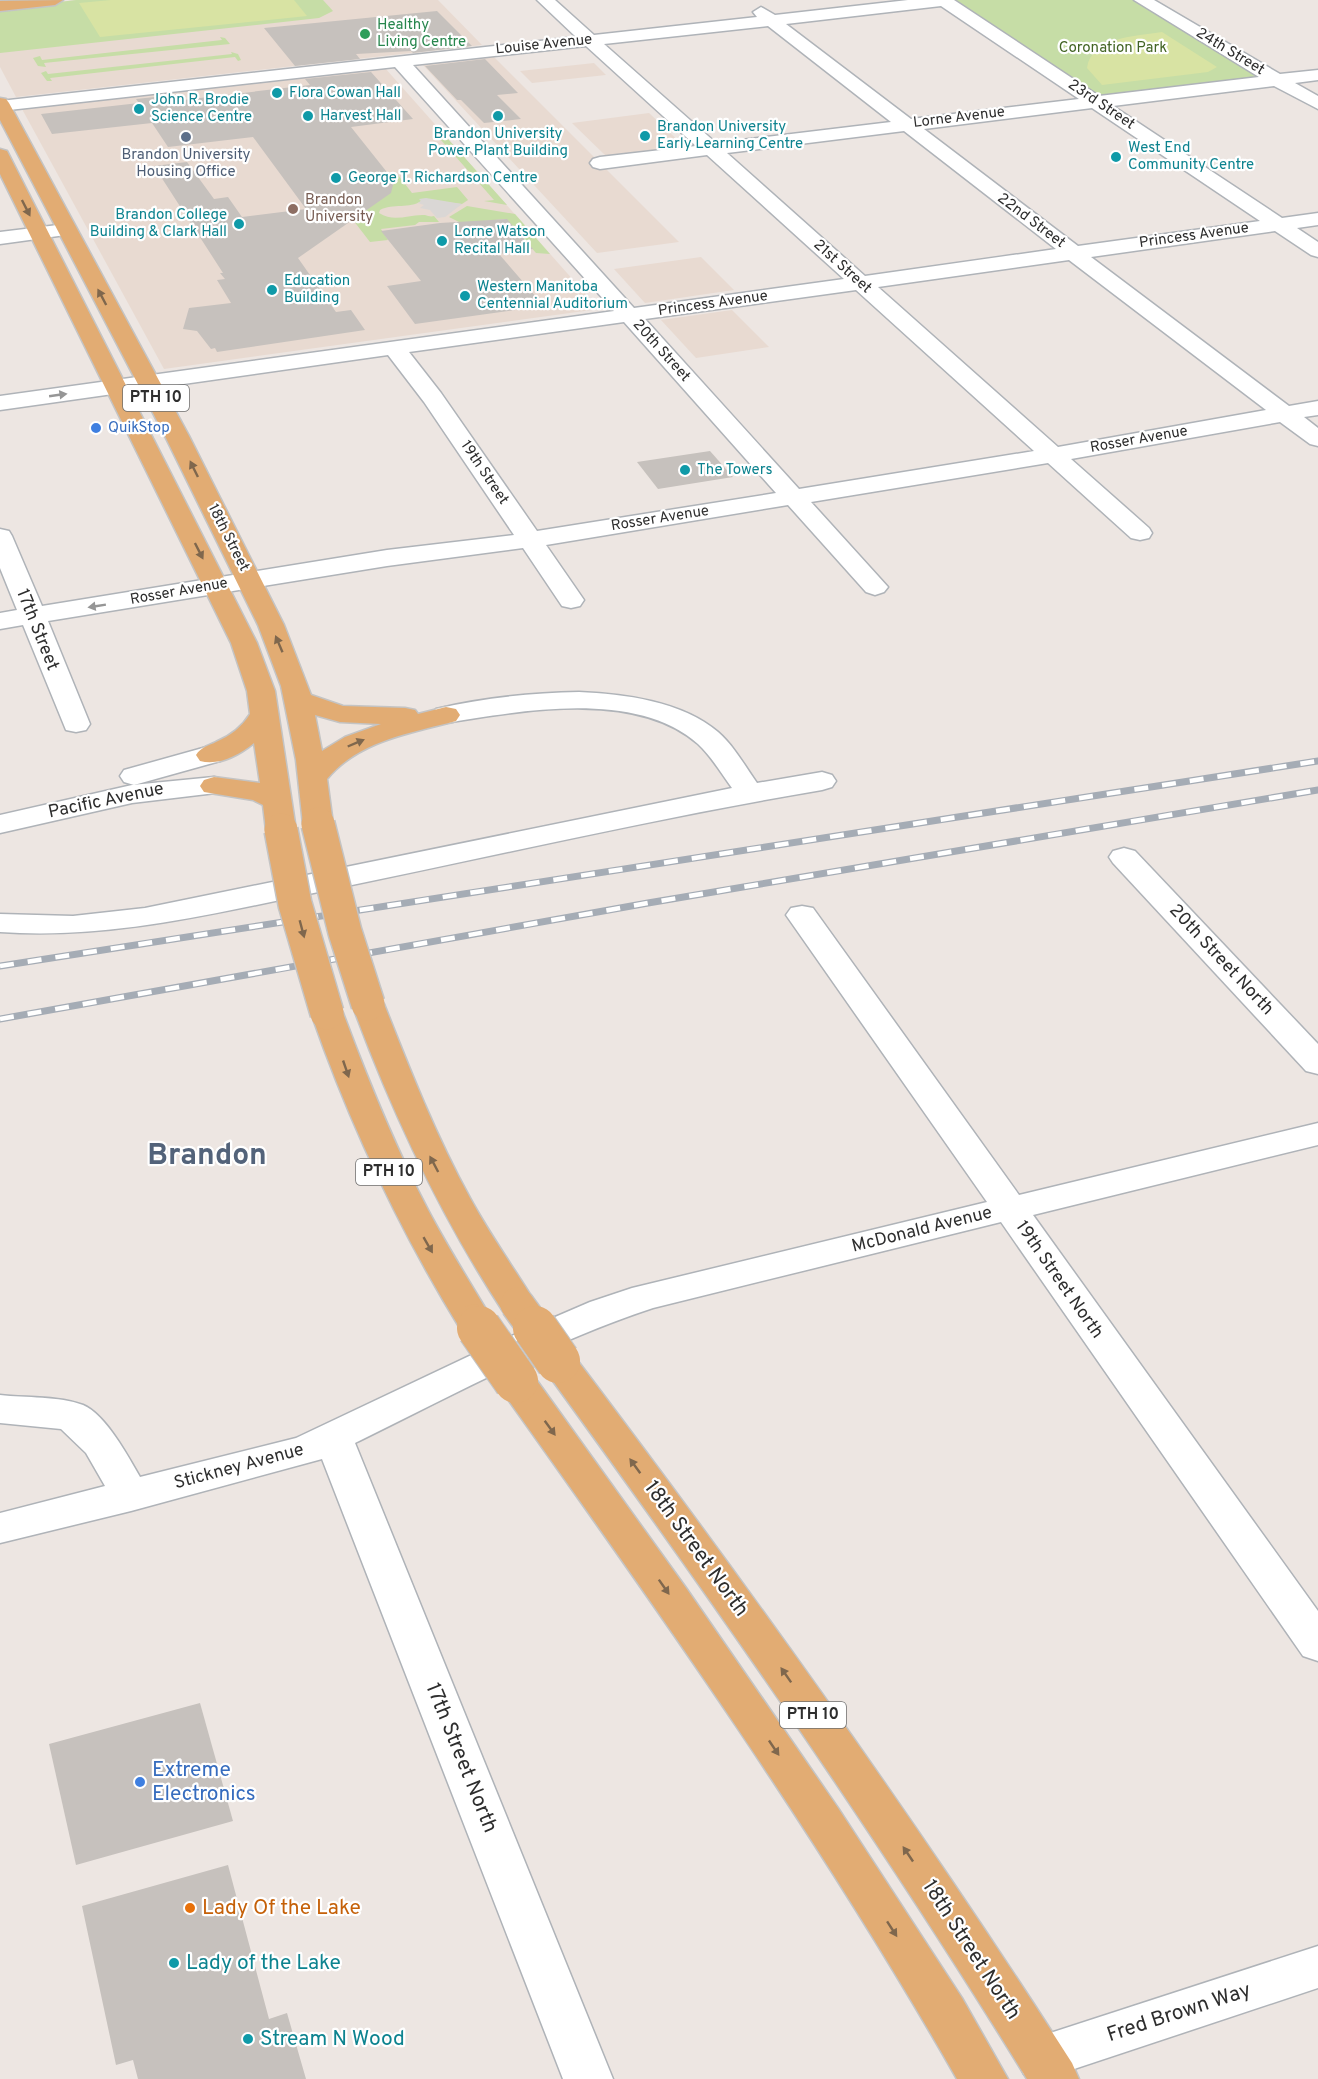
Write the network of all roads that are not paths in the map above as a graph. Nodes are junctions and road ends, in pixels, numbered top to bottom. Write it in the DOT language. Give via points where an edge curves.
graph roads {
  1 [pos="28,0"];
  2 [pos="55,0"];
  3 [pos="545,0"];
  4 [pos="746,0"];
  5 [pos="944,0"];
  6 [pos="1142,0"];
  7 [pos="0,5"];
  8 [pos="772,20"];
  9 [pos="591,40"];
  10 [pos="399,61"];
  11 [pos="1318,75"];
  12 [pos="1277,80"];
  13 [pos="1097,102"];
  14 [pos="1318,104"];
  15 [pos="0,105"];
  16 [pos="906,125"];
  17 [pos="710,149"];
  18 [pos="0,155"];
  19 [pos="600,163"];
  20 [pos="1318,219"];
  21 [pos="1278,224"];
  22 [pos="66,230"];
  23 [pos="39,233"];
  24 [pos="0,238"];
  25 [pos="1318,251"];
  26 [pos="1074,253"];
  27 [pos="861,284"];
  28 [pos="628,316"];
  29 [pos="394,348"];
  30 [pos="147,382"];
  31 [pos="116,387"];
  32 [pos="0,404"];
  33 [pos="1318,408"];
  34 [pos="1284,414"];
  35 [pos="1318,439"];
  36 [pos="1053,455"];
  37 [pos="794,497"];
  38 [pos="1140,533"];
  39 [pos="0,536"];
  40 [pos="530,540"];
  41 [pos="249,580"];
  42 [pos="216,585"];
  43 [pos="876,587"];
  44 [pos="571,600"];
  45 [pos="31,616"];
  46 [pos="0,621"];
  47 [pos="297,700"];
  48 [pos="264,714"];
  49 [pos="446,715"];
  50 [pos="76,724"];
  51 [pos="210,755"];
  52 [pos="312,779"];
  53 [pos="822,781"];
  54 [pos="214,786"];
  55 [pos="749,792"];
  56 [pos="0,809"];
  57 [pos="279,816"];
  58 [pos="0,824"];
  59 [pos="1124,857"];
  60 [pos="802,915"];
  61 [pos="0,924"];
  62 [pos="369,1005"];
  63 [pos="1318,1064"];
  64 [pos="1318,1134"];
  65 [pos="1008,1209"];
  66 [pos="544,1351"];
  67 [pos="0,1409"];
  68 [pos="333,1437"];
  69 [pos="131,1496"];
  70 [pos="0,1528"];
  71 [pos="1318,1644"];
  72 [pos="1318,1967"];
  73 [pos="1047,2069"];
  74 [pos="979,2078"];
  75 [pos="588,2079"];
  1 -- 7 [label="main road"];
  2 -- 7 [label="main road"];
  3 -- 9 [label="street, 21st Street"];
  4 -- 8 [label="street, 22nd Street"];
  5 -- 8 [label="street, Louise Avenue"];
  5 -- 13 [label="street, 23rd Street"];
  6 -- 12 [label="street, 24th Street"];
  8 -- 9 [label="street, Louise Avenue"];
  8 -- 16 [label="street, 22nd Street"];
  9 -- 10 [label="street, Louise Avenue"];
  9 -- 17 [label="street, 21st Street"];
  10 -- 15 [label="street, Louise Avenue"];
  10 -- 28 [label="street, 20th Street"];
  11 -- 12 [label="street, Lorne Avenue"];
  12 -- 13 [label="street, Lorne Avenue"];
  12 -- 14 [label="street, 24th Street"];
  13 -- 16 [label="street, Lorne Avenue"];
  13 -- 21 [label="street, 23rd Street"];
  15 -- 22 [label="main road, 18th Street / PTH 10"];
  16 -- 17 [label="street, Lorne Avenue"];
  16 -- 26 [label="street, 22nd Street"];
  17 -- 19 [label="street, Lorne Avenue"];
  17 -- 27 [label="street, 21st Street"];
  18 -- 23 [label="main road, 18th Street / PTH 10, one-way"];
  20 -- 21 [label="street, Princess Avenue"];
  21 -- 25 [label="street, 23rd Street"];
  21 -- 26 [label="street, Princess Avenue"];
  22 -- 23 [label="street"];
  30 -- 22 [label="main road, 18th Street / PTH 10, one-way"];
  23 -- 24 [label="street"];
  23 -- 31 [label="main road, 18th Street / PTH 10"];
  26 -- 27 [label="street, Princess Avenue"];
  26 -- 34 [label="street, 22nd Street"];
  27 -- 28 [label="street, Princess Avenue"];
  27 -- 36 [label="street, 21st Street"];
  28 -- 29 [label="street, Princess Avenue"];
  28 -- 37 [label="street, 20th Street"];
  29 -- 30 [label="street, Princess Avenue"];
  29 -- 40 [label="street, 19th Street"];
  30 -- 31 [label="street, Princess Avenue"];
  41 -- 30 [label="main road, 18th Street / PTH 10, one-way"];
  32 -- 31 [label="street, Princess Avenue, one-way"];
  31 -- 42 [label="main road, 18th Street / PTH 10, one-way"];
  33 -- 34 [label="street, Rosser Avenue"];
  34 -- 35 [label="street, 22nd Street"];
  34 -- 36 [label="street, Rosser Avenue"];
  36 -- 37 [label="street, Rosser Avenue"];
  36 -- 38 [label="street, 21st Street"];
  37 -- 40 [label="street, Rosser Avenue"];
  37 -- 43 [label="street, 20th Street"];
  39 -- 45 [label="street, 17th Street"];
  40 -- 41 [label="street, Rosser Avenue"];
  40 -- 44 [label="street, 19th Street"];
  41 -- 42 [label="street, Rosser Avenue"];
  47 -- 41 [label="main road, 18th Street / PTH 10, one-way" via="282,650"];
  42 -- 45 [label="street, Rosser Avenue, one-way"];
  42 -- 48 [label="main road, 18th Street / PTH 10" via="253,665"];
  45 -- 46 [label="street, Rosser Avenue"];
  45 -- 50 [label="street, 17th Street"];
  47 -- 49 [label="main road" via="340,714"];
  47 -- 52 [label="main road, 18th Street / PTH 10"];
  48 -- 51 [label="main road" via="246,738"];
  48 -- 57 [label="main road, 18th Street / PTH 10"];
  52 -- 49 [label="main road, one-way" via="329,758 356,742"];
  49 -- 55 [label="street" via="545,699 600,700 637,706 686,724 705,736"];
  51 -- 56 [label="street, Pacific Avenue"];
  52 -- 62 [label="main road, 18th Street / PTH 10, bridge" via="318,824 342,921"];
  53 -- 55 [label="street"];
  54 -- 57 [label="main road" via="249,790"];
  54 -- 58 [label="street, Pacific Avenue" via="133,792"];
  55 -- 61 [label="street" via="405,866 125,920 57,926"];
  57 -- 74 [label="main road, 18th Street / PTH 10, one-way, bridge" via="295,904 327,1013 392,1179 419,1230 474,1321 774,1748 915,1965"];
  59 -- 63 [label="street, 20th Street North"];
  60 -- 65 [label="street, 19th Street North"];
  66 -- 62 [label="main road, 18th Street North / PTH 10, one-way, bridge" via="428,1153"];
  64 -- 65 [label="street, McDonald Avenue"];
  65 -- 66 [label="street, McDonald Avenue" via="645,1297 603,1311"];
  65 -- 71 [label="street, 19th Street North"];
  66 -- 68 [label="street, Stickney Avenue"];
  73 -- 66 [label="main road, 18th Street North / PTH 10, one-way" via="924,1878 787,1677"];
  67 -- 69 [label="street" via="72,1416 100,1443"];
  68 -- 69 [label="street, Stickney Avenue" via="283,1457"];
  68 -- 75 [label="street, 17th Street North"];
  69 -- 70 [label="street, Stickney Avenue"];
  72 -- 73 [label="street, Fred Brown Way"];
}
